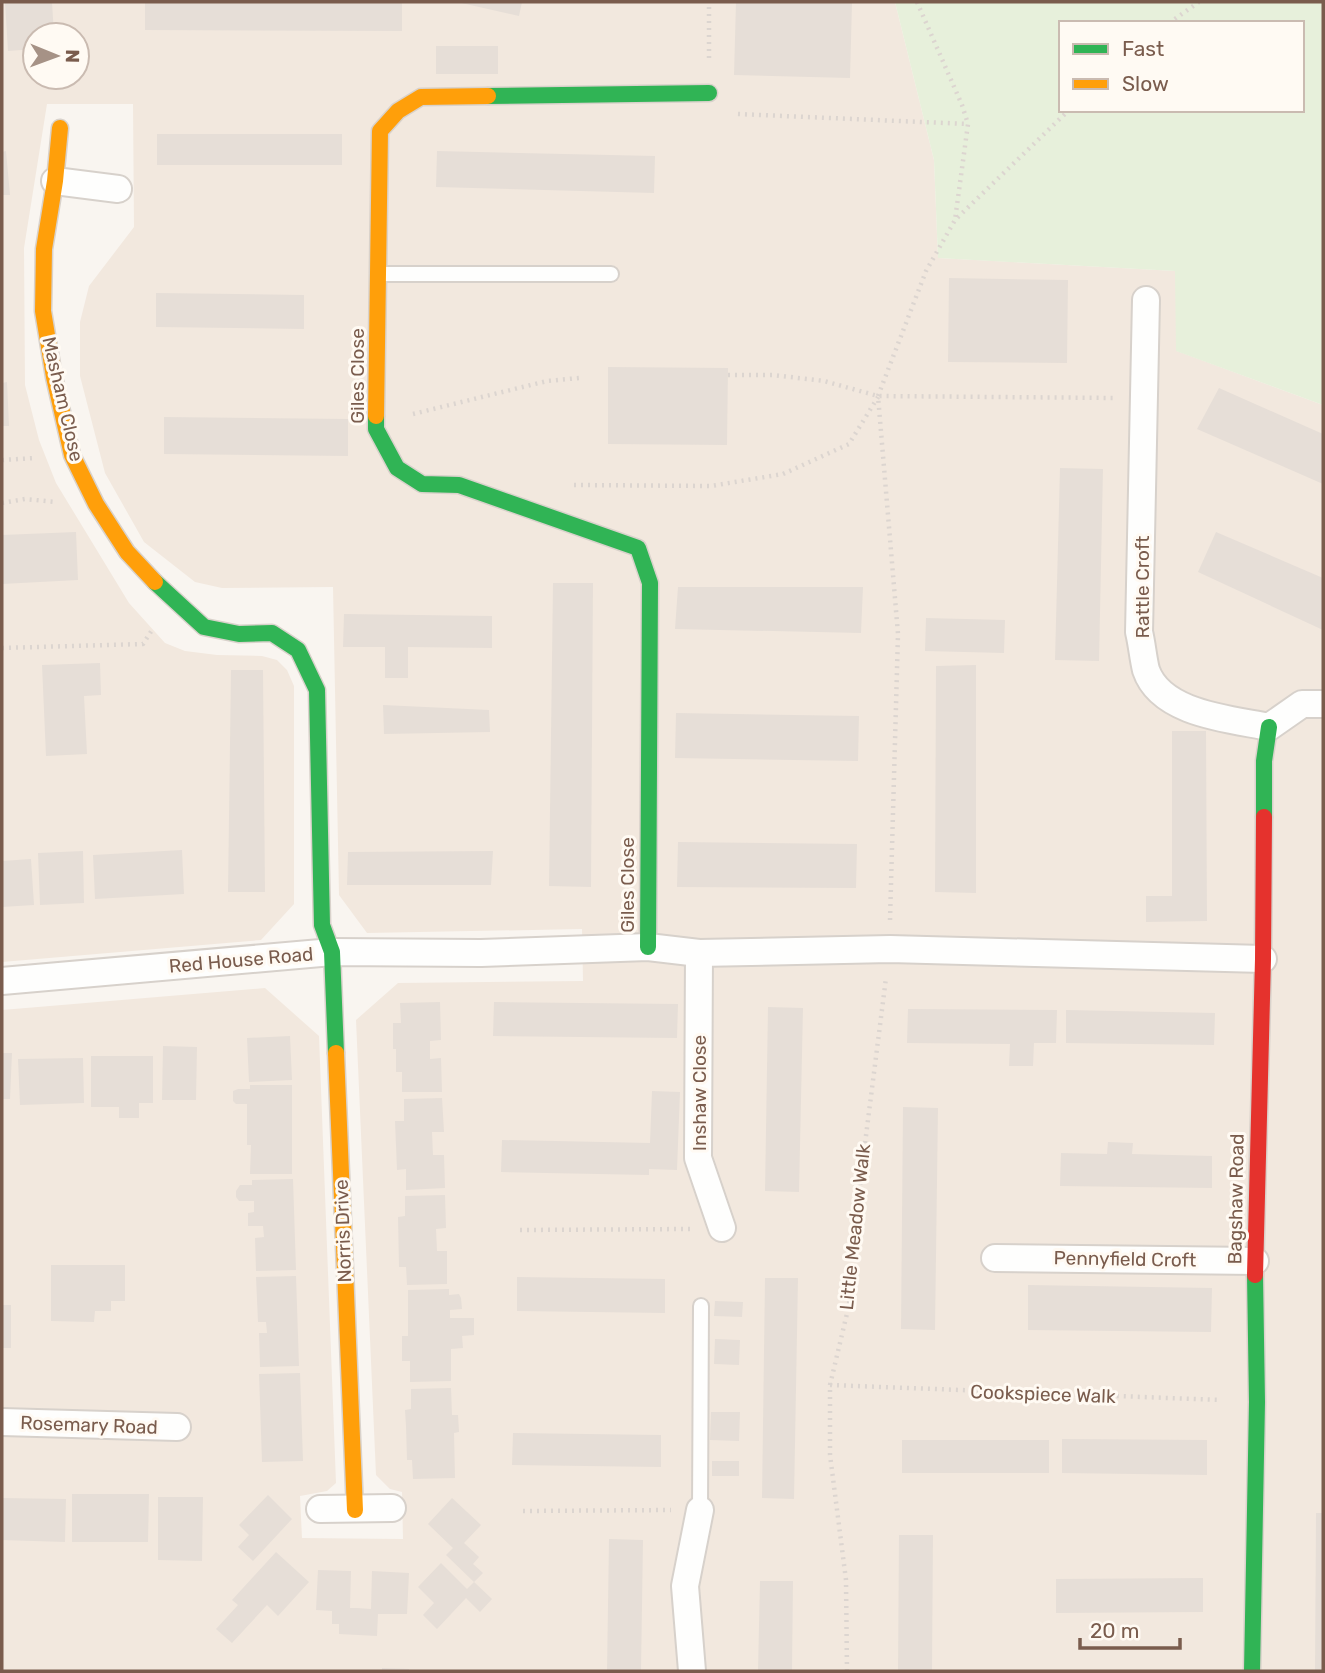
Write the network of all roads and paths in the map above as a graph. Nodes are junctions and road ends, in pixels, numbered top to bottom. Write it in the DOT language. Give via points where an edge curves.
graph roads {
  1 [pos="709,2"];
  2 [pos="917,2"];
  3 [pos="1199,2"];
  4 [pos="1171,21"];
  5 [pos="709,93"];
  6 [pos="1067,112"];
  7 [pos="968,124"];
  8 [pos="60,128"];
  9 [pos="55,181"];
  10 [pos="118,189"];
  11 [pos="955,220"];
  12 [pos="378,274"];
  13 [pos="611,274"];
  14 [pos="1146,300"];
  15 [pos="728,375"];
  16 [pos="579,378"];
  17 [pos="878,396"];
  18 [pos="1144,398"];
  19 [pos="380,435"];
  20 [pos="571,485"];
  21 [pos="2,503"];
  22 [pos="96,504"];
  23 [pos="171,599"];
  24 [pos="2,648"];
  25 [pos="1323,704"];
  26 [pos="1269,727"];
  27 [pos="648,947"];
  28 [pos="890,949"];
  29 [pos="332,952"];
  30 [pos="699,953"];
  31 [pos="1263,959"];
  32 [pos="2,981"];
  33 [pos="722,1228"];
  34 [pos="520,1230"];
  35 [pos="995,1258"];
  36 [pos="1255,1261"];
  37 [pos="701,1306"];
  38 [pos="830,1385"];
  39 [pos="1256,1402"];
  40 [pos="2,1422"];
  41 [pos="177,1427"];
  42 [pos="392,1507"];
  43 [pos="320,1509"];
  44 [pos="355,1510"];
  45 [pos="700,1510"];
  46 [pos="523,1511"];
  47 [pos="692,1671"];
  48 [pos="847,1671"];
  49 [pos="1252,1671"];
  1 -- 5 [label="path"];
  2 -- 7 [label="path"];
  3 -- 4 [label="path"];
  5 -- 7 [label="path" via="722,114"];
  5 -- 12 [label="street, Giles Close" via="421,97 398,111 380,131"];
  6 -- 11 [label="path"];
  7 -- 11 [label="path"];
  8 -- 9 [label="street, Masham Close"];
  9 -- 10 [label="street"];
  9 -- 22 [label="street, Masham Close" via="44,250 43,311 72,455"];
  11 -- 17 [label="path" via="926,271"];
  12 -- 13 [label="lane"];
  12 -- 19 [label="street, Giles Close" via="376,429"];
  14 -- 18 [label="street, Rattle Croft"];
  15 -- 17 [label="path" via="824,381"];
  16 -- 19 [label="path" via="547,381 416,413"];
  17 -- 18 [label="path"];
  17 -- 20 [label="path" via="849,444 783,474 711,486"];
  17 -- 28 [label="path, Little Meadow Walk" via="898,634"];
  18 -- 26 [label="street, Rattle Croft" via="1139,632 1147,672 1161,692 1186,709"];
  19 -- 27 [label="street, Giles Close" via="397,468 422,484 459,485 639,548 650,583"];
  21 -- 22 [label="path" via="25,499"];
  22 -- 23 [label="street, Masham Close" via="127,552"];
  23 -- 24 [label="path" via="144,644"];
  23 -- 29 [label="street, Masham Close" via="204,627 239,634 272,633 298,650 317,690 322,925"];
  25 -- 26 [label="street" via="1301,704"];
  26 -- 31 [label="street, Bagshaw Road" via="1264,761"];
  27 -- 29 [label="street, Red House Road"];
  27 -- 30 [label="street, Red House Road"];
  28 -- 30 [label="street, Red House Road"];
  28 -- 31 [label="street, Red House Road"];
  28 -- 38 [label="path, Little Meadow Walk" via="849,1305"];
  29 -- 32 [label="street, Red House Road"];
  29 -- 44 [label="street, Norris Drive"];
  30 -- 33 [label="street, Inshaw Close" via="698,1158"];
  31 -- 36 [label="street, Bagshaw Road"];
  33 -- 34 [label="path"];
  35 -- 36 [label="street, Pennyfield Croft"];
  36 -- 39 [label="street, Bagshaw Road"];
  37 -- 45 [label="lane"];
  38 -- 39 [label="path, Cookspiece Walk"];
  38 -- 48 [label="path, Little Meadow Walk" via="830,1455 846,1580"];
  39 -- 49 [label="street, Bagshaw Road"];
  40 -- 41 [label="street, Rosemary Road"];
  42 -- 44 [label="street"];
  43 -- 44 [label="street"];
  45 -- 46 [label="path"];
  45 -- 47 [label="street" via="685,1586"];
}
